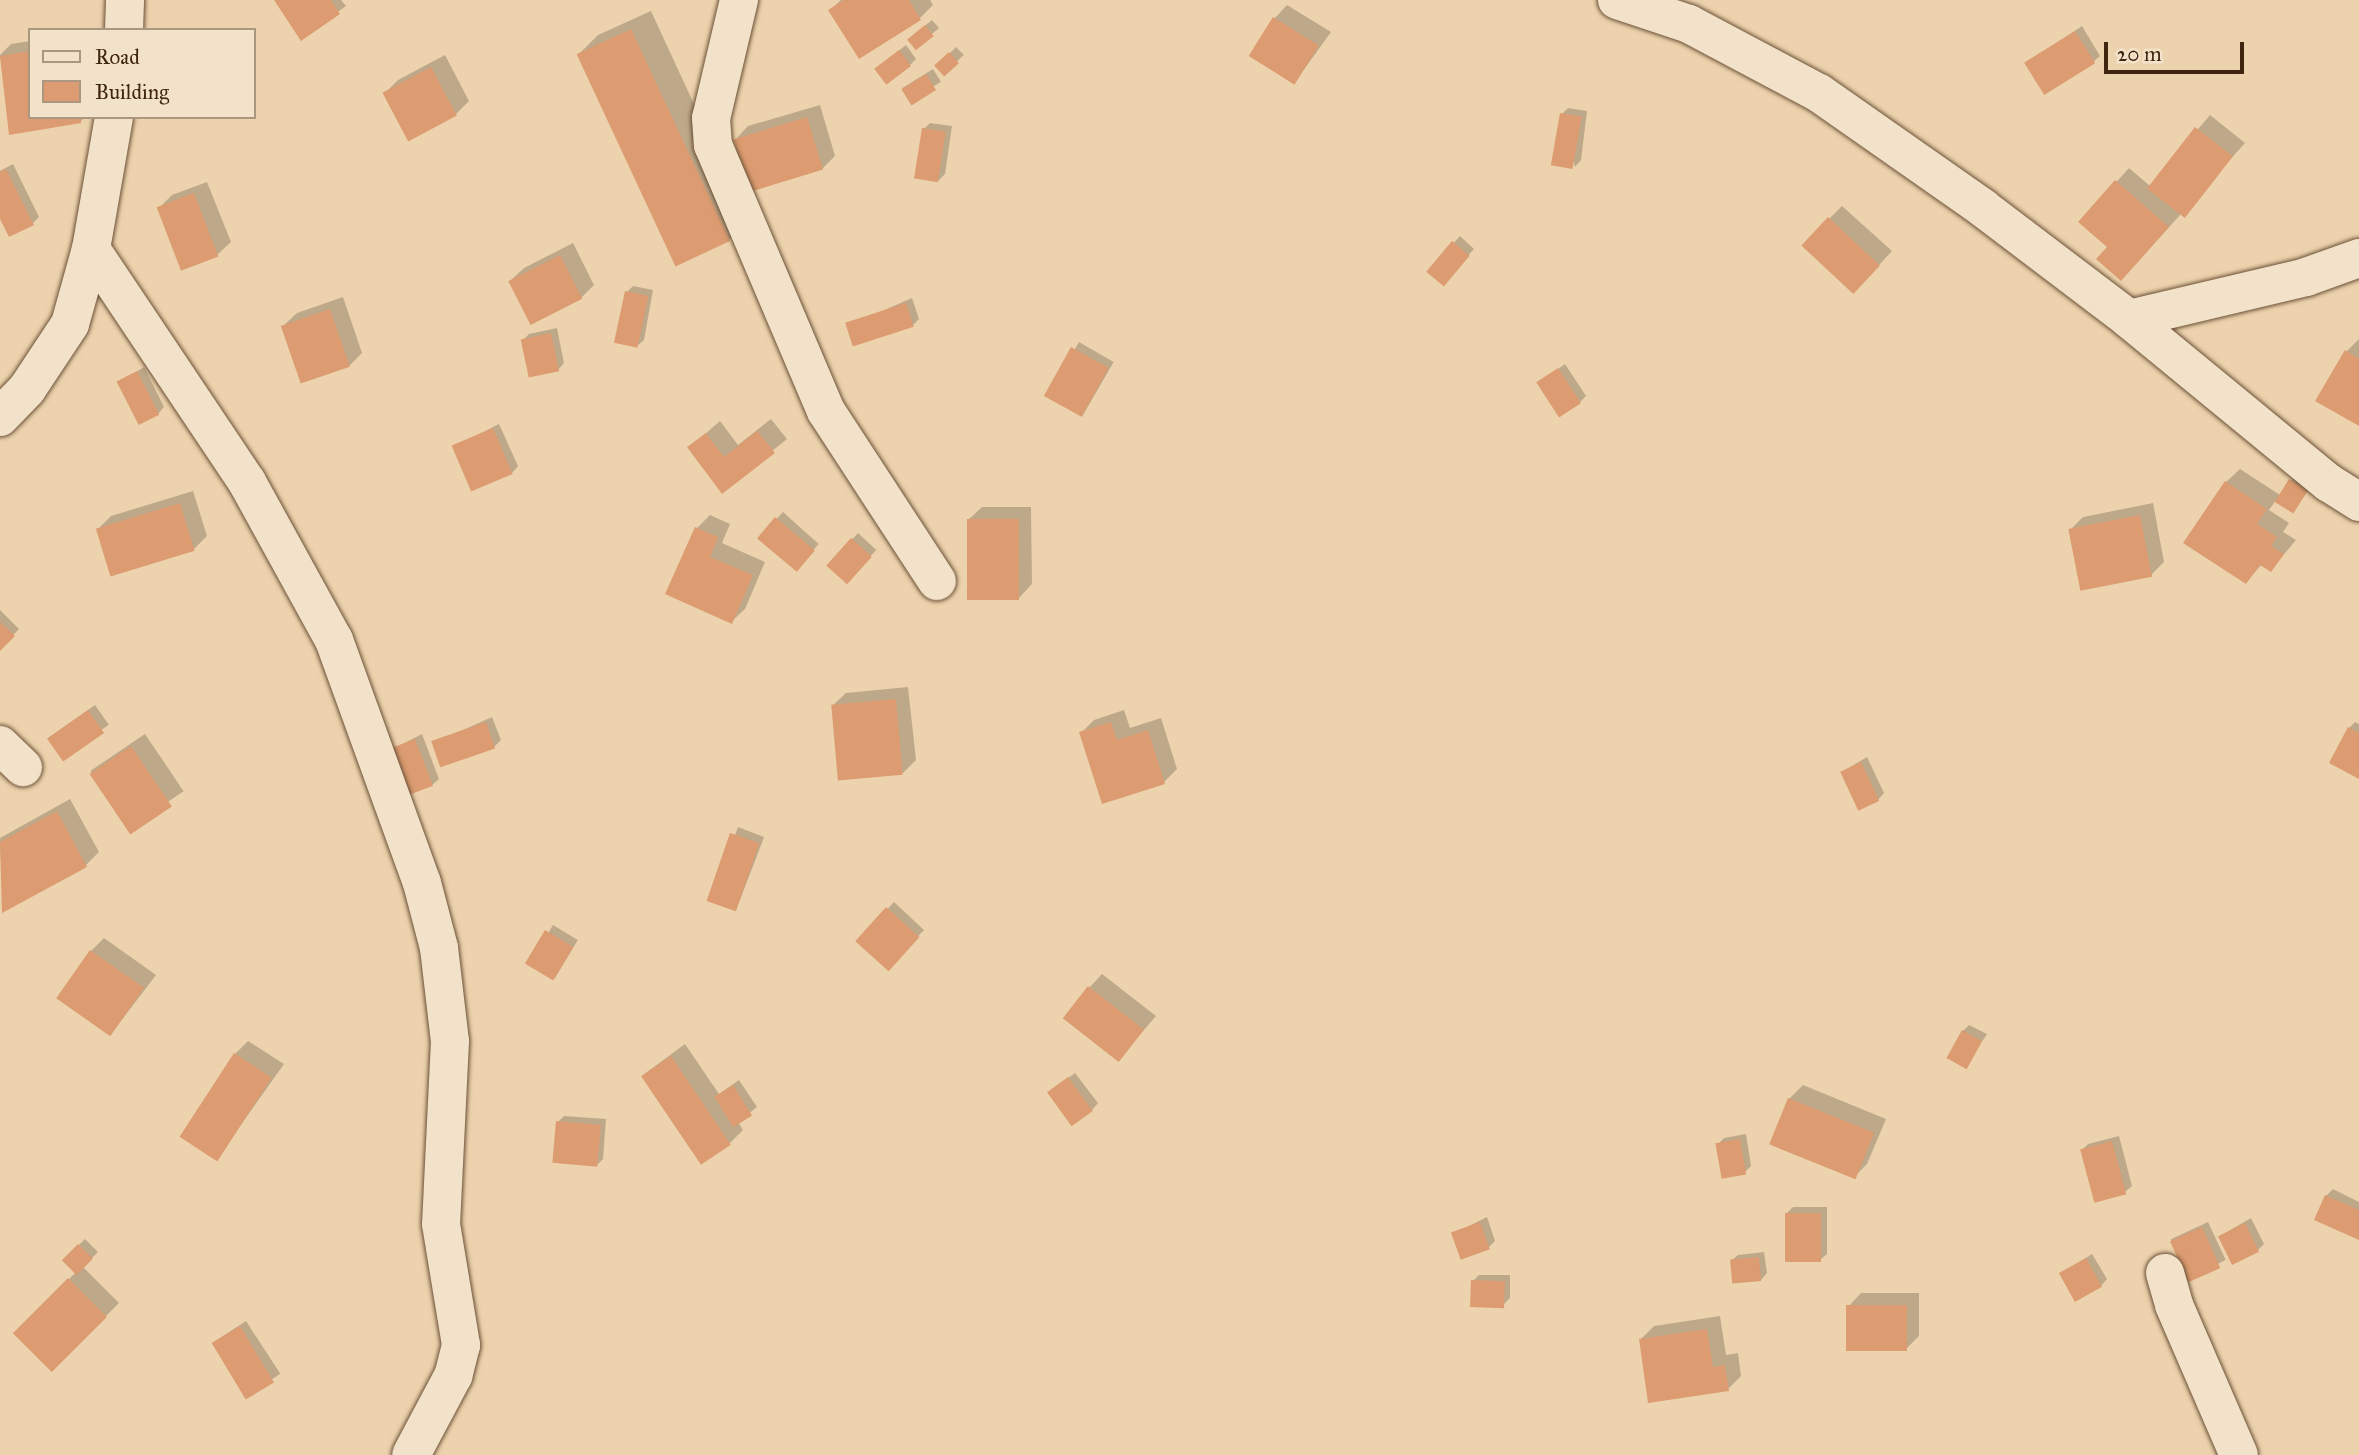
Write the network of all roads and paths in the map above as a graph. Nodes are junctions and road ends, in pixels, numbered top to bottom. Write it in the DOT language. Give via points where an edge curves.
graph roads {
  1 [pos="125,0"];
  2 [pos="739,0"];
  3 [pos="1617,0"];
  4 [pos="124,28"];
  5 [pos="114,119"];
  6 [pos="91,249"];
  7 [pos="2359,258"];
  8 [pos="2129,319"];
  9 [pos="0,417"];
  10 [pos="2359,502"];
  11 [pos="937,581"];
  12 [pos="2165,1273"];
  13 [pos="411,1455"];
  14 [pos="2239,1455"];
  1 -- 4 [label="street"];
  2 -- 11 [label="street" via="711,118 713,145 826,411"];
  3 -- 8 [label="street" via="1689,24 1819,93 1983,208"];
  5 -- 6 [label="street"];
  6 -- 9 [label="street" via="70,324 27,389"];
  6 -- 13 [label="street" via="247,482 334,640 422,883 439,948 450,1041 441,1224 461,1345 453,1376"];
  7 -- 8 [label="street" via="2306,277"];
  8 -- 10 [label="street" via="2329,483"];
  12 -- 14 [label="street" via="2174,1305"];
}
